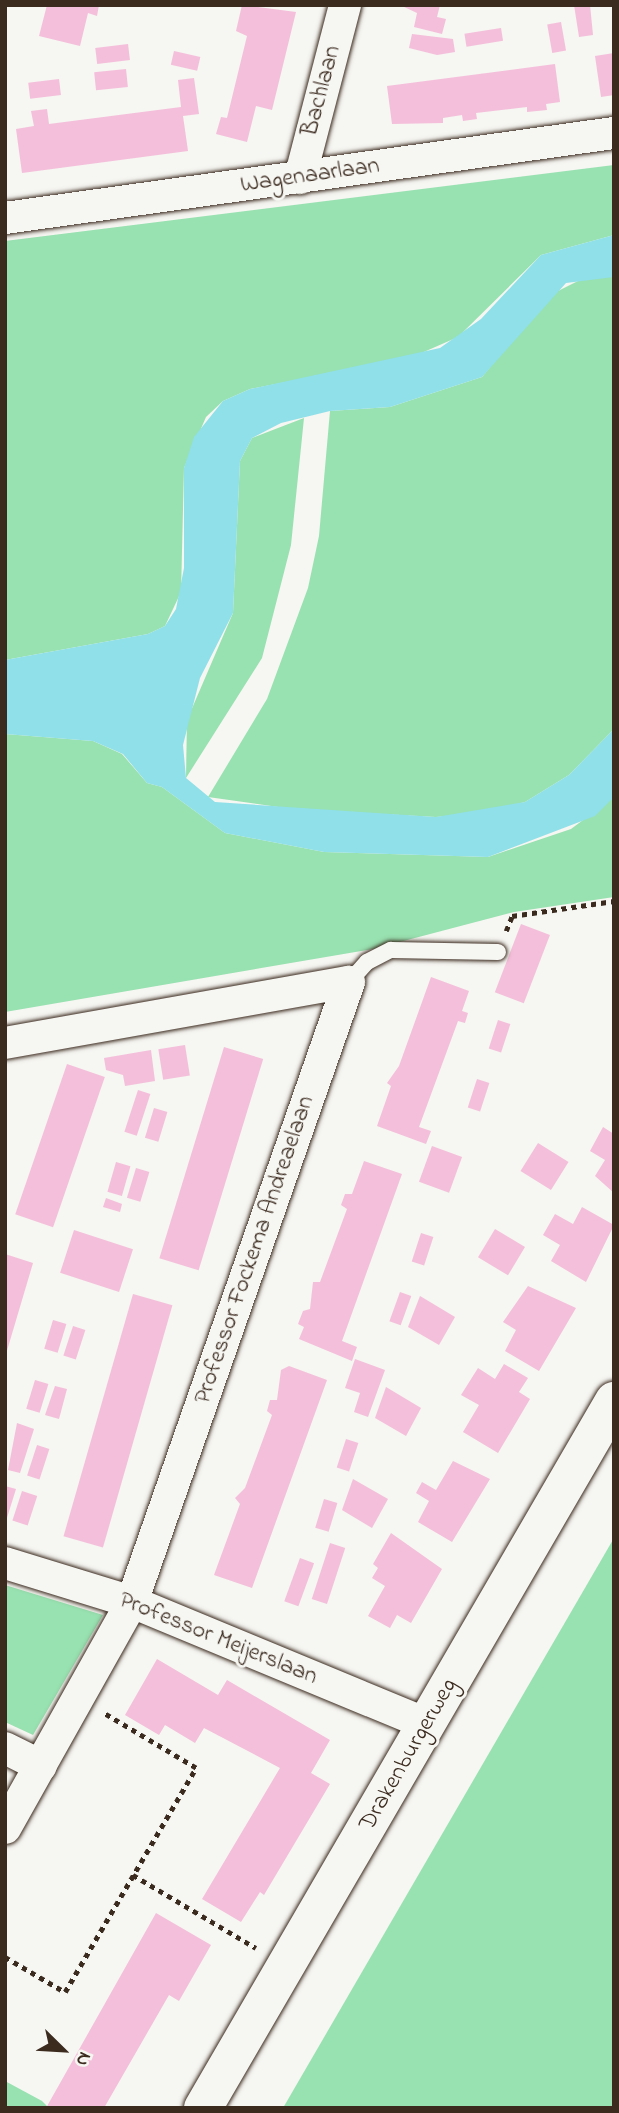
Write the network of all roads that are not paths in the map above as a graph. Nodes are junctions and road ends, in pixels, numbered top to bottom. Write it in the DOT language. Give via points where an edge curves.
graph roads {
  1 [pos="345,5"];
  2 [pos="614,132"];
  3 [pos="300,178"];
  4 [pos="5,218"];
  5 [pos="498,952"];
  6 [pos="349,982"];
  7 [pos="5,1043"];
  8 [pos="614,1401"];
  9 [pos="5,1563"];
  10 [pos="132,1602"];
  11 [pos="427,1724"];
  12 [pos="5,1748"];
  13 [pos="41,1766"];
  14 [pos="5,1828"];
  15 [pos="203,2108"];
  1 -- 3 [label="street, Bachlaan"];
  2 -- 3 [label="street, Wagenaarlaan"];
  3 -- 4 [label="street, Wagenaarlaan"];
  5 -- 6 [label="lane" via="391,950 367,962"];
  6 -- 7 [label="street"];
  6 -- 10 [label="street, Professor Fockema Andreaelaan"];
  8 -- 11 [label="main road, Drakenburgerweg"];
  9 -- 10 [label="street, Professor Meijerslaan"];
  10 -- 11 [label="street, Professor Meijerslaan"];
  10 -- 13 [label="street, Professor Fockema Andreaelaan"];
  11 -- 15 [label="main road, Drakenburgerweg"];
  12 -- 13 [label="street"];
  13 -- 14 [label="street, Professor Fockema Andreaelaan"];
}
